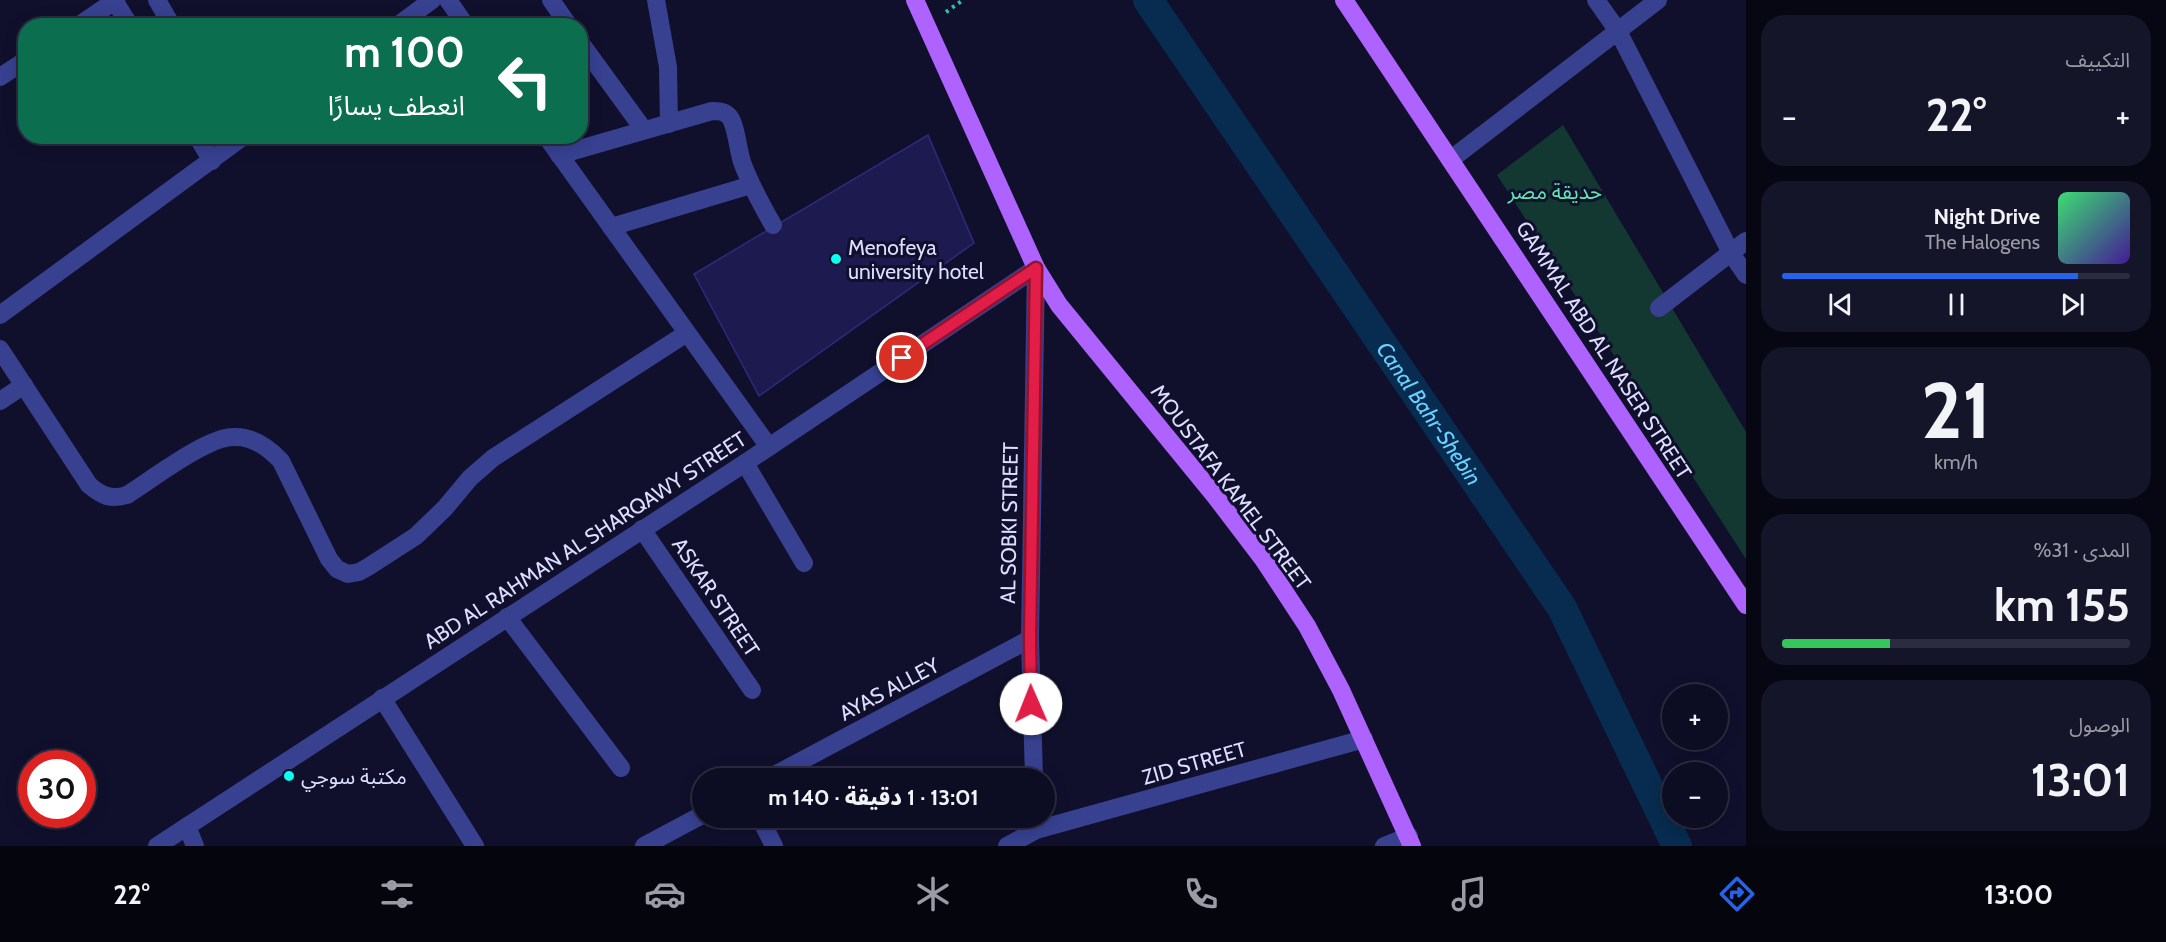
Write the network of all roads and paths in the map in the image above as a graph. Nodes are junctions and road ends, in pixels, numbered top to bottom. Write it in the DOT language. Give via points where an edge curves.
graph roads {
  1 [pos="116,0"];
  2 [pos="157,0"];
  3 [pos="432,0"];
  4 [pos="447,0"];
  5 [pos="551,0"];
  6 [pos="656,0"];
  7 [pos="915,0"];
  8 [pos="963,0"];
  9 [pos="1344,0"];
  10 [pos="1596,0"];
  11 [pos="1658,0"];
  12 [pos="948,11"];
  13 [pos="90,18"];
  14 [pos="126,18"];
  15 [pos="167,18"];
  16 [pos="408,18"];
  17 [pos="460,18"];
  18 [pos="563,18"];
  19 [pos="1618,31"];
  20 [pos="588,53"];
  21 [pos="18,65"];
  22 [pos="0,77"];
  23 [pos="669,124"];
  24 [pos="644,130"];
  25 [pos="202,144"];
  26 [pos="232,144"];
  27 [pos="551,144"];
  28 [pos="559,155"];
  29 [pos="212,160"];
  30 [pos="1450,160"];
  31 [pos="751,185"];
  32 [pos="773,225"];
  33 [pos="611,227"];
  34 [pos="1746,241"];
  35 [pos="1731,253"];
  36 [pos="1036,268"];
  37 [pos="1746,275"];
  38 [pos="1659,308"];
  39 [pos="0,315"];
  40 [pos="687,333"];
  41 [pos="0,349"];
  42 [pos="24,386"];
  43 [pos="0,401"];
  44 [pos="769,447"];
  45 [pos="745,463"];
  46 [pos="642,529"];
  47 [pos="804,563"];
  48 [pos="1746,605"];
  49 [pos="507,617"];
  50 [pos="1030,639"];
  51 [pos="752,690"];
  52 [pos="382,698"];
  53 [pos="1364,739"];
  54 [pos="621,768"];
  55 [pos="788,768"];
  56 [pos="1034,768"];
  57 [pos="692,820"];
  58 [pos="187,826"];
  59 [pos="765,828"];
  60 [pos="1037,831"];
  61 [pos="1411,841"];
  62 [pos="157,846"];
  63 [pos="195,846"];
  64 [pos="475,846"];
  65 [pos="644,846"];
  66 [pos="774,846"];
  67 [pos="1006,846"];
  68 [pos="1384,846"];
  1 -- 13 [label="street"];
  1 -- 14 [label="street"];
  2 -- 15 [label="street"];
  3 -- 16 [label="street"];
  4 -- 17 [label="street"];
  5 -- 18 [label="street"];
  6 -- 23 [label="street" via="668,67"];
  7 -- 36 [label="main road, MOUSTAFA KAMEL STREET"];
  8 -- 12 [label="path"];
  9 -- 30 [label="main road, GAMMAL ABD AL NASER STREET"];
  10 -- 19 [label="street"];
  11 -- 19 [label="street"];
  19 -- 30 [label="street"];
  19 -- 35 [label="street"];
  20 -- 24 [label="street"];
  21 -- 22 [label="street"];
  23 -- 24 [label="street"];
  23 -- 31 [label="street" via="712,111 727,114"];
  24 -- 28 [label="street"];
  25 -- 29 [label="street"];
  26 -- 29 [label="street"];
  27 -- 28 [label="street"];
  28 -- 33 [label="street"];
  29 -- 39 [label="street"];
  30 -- 48 [label="main road, GAMMAL ABD AL NASER STREET"];
  31 -- 32 [label="street"];
  31 -- 33 [label="street"];
  33 -- 40 [label="street"];
  34 -- 35 [label="street"];
  35 -- 37 [label="street"];
  35 -- 38 [label="street"];
  36 -- 44 [label="street, ABD AL RAHMAN AL SHARQAWY STREET"];
  36 -- 50 [label="street, AL SOBKI STREET"];
  36 -- 53 [label="main road, MOUSTAFA KAMEL STREET" via="1059,305 1263,559 1307,626"];
  40 -- 42 [label="street" via="492,458 416,536 359,572 348,573 337,569 329,559 281,460 270,449 253,440 232,436 210,443 127,495 107,497 89,485"];
  40 -- 44 [label="street"];
  41 -- 42 [label="street"];
  42 -- 43 [label="street"];
  44 -- 45 [label="street, ABD AL RAHMAN AL SHARQAWY STREET"];
  45 -- 46 [label="street, ABD AL RAHMAN AL SHARQAWY STREET"];
  45 -- 47 [label="street"];
  46 -- 49 [label="street, ABD AL RAHMAN AL SHARQAWY STREET"];
  46 -- 51 [label="street, ASKAR STREET"];
  49 -- 52 [label="street, ABD AL RAHMAN AL SHARQAWY STREET"];
  49 -- 54 [label="street"];
  50 -- 55 [label="street, AYAS ALLEY"];
  50 -- 56 [label="street, AL SOBKI STREET"];
  52 -- 58 [label="street, ABD AL RAHMAN AL SHARQAWY STREET"];
  52 -- 64 [label="street"];
  53 -- 60 [label="street, ZID STREET"];
  53 -- 61 [label="main road, MOUSTAFA KAMEL STREET"];
  57 -- 65 [label="street"];
  58 -- 62 [label="street, ABD AL RAHMAN AL SHARQAWY STREET"];
  58 -- 63 [label="street"];
  59 -- 66 [label="street"];
  60 -- 67 [label="street, ZID STREET"];
  61 -- 68 [label="street"];
}
